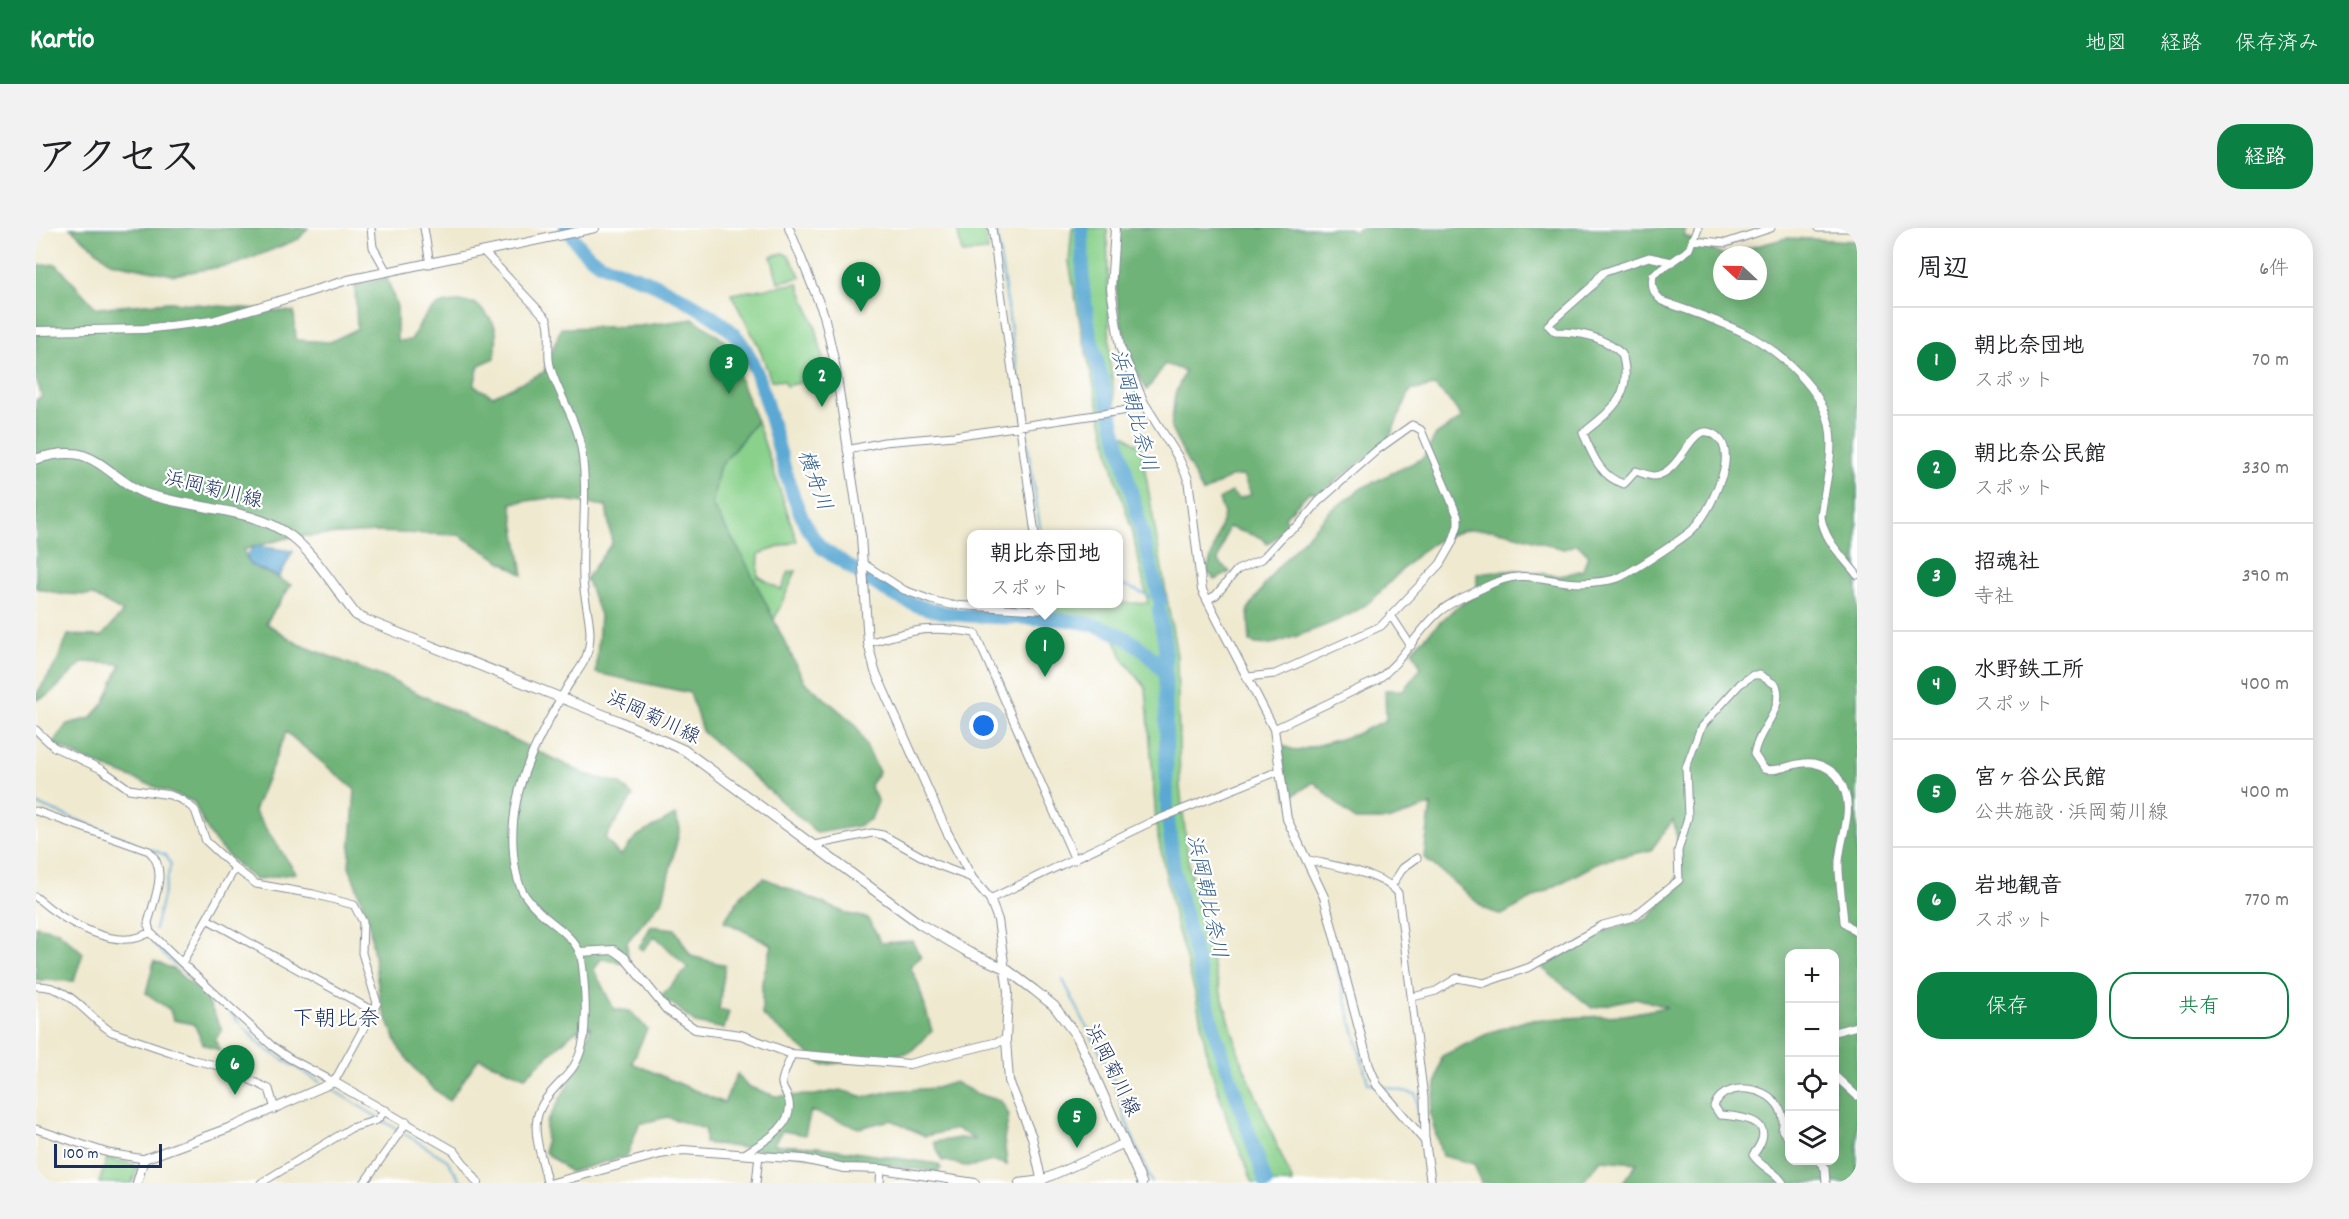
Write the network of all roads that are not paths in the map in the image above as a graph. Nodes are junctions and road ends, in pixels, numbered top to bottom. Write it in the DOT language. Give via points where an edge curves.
graph roads {
  1 [pos="371,228"];
  2 [pos="424,228"];
  3 [pos="789,228"];
  4 [pos="992,228"];
  5 [pos="1114,228"];
  6 [pos="1698,228"];
  7 [pos="1772,228"];
  8 [pos="1818,228"];
  9 [pos="1853,228"];
  10 [pos="590,229"];
  11 [pos="1693,240"];
  12 [pos="485,253"];
  13 [pos="1672,262"];
  14 [pos="430,264"];
  15 [pos="387,272"];
  16 [pos="36,331"];
  17 [pos="1144,403"];
  18 [pos="1022,425"];
  19 [pos="847,450"];
  20 [pos="36,459"];
  21 [pos="1035,530"];
  22 [pos="864,564"];
  23 [pos="1857,575"];
  24 [pos="1207,600"];
  25 [pos="967,606"];
  26 [pos="1004,608"];
  27 [pos="1043,608"];
  28 [pos="1392,617"];
  29 [pos="868,644"];
  30 [pos="1411,646"];
  31 [pos="1248,677"];
  32 [pos="561,699"];
  33 [pos="1274,729"];
  34 [pos="36,730"];
  35 [pos="1279,771"];
  36 [pos="36,811"];
  37 [pos="814,845"];
  38 [pos="1417,858"];
  39 [pos="1075,860"];
  40 [pos="1309,860"];
  41 [pos="235,868"];
  42 [pos="972,878"];
  43 [pos="1392,885"];
  44 [pos="36,897"];
  45 [pos="990,899"];
  46 [pos="207,919"];
  47 [pos="150,932"];
  48 [pos="1857,933"];
  49 [pos="580,952"];
  50 [pos="182,963"];
  51 [pos="1006,969"];
  52 [pos="36,986"];
  53 [pos="1413,997"];
  54 [pos="373,1011"];
  55 [pos="1857,1026"];
  56 [pos="1839,1031"];
  57 [pos="1006,1040"];
  58 [pos="792,1054"];
  59 [pos="1839,1080"];
  60 [pos="334,1082"];
  61 [pos="1857,1096"];
  62 [pos="275,1108"];
  63 [pos="382,1115"];
  64 [pos="405,1124"];
  65 [pos="36,1129"];
  66 [pos="1785,1134"];
  67 [pos="1425,1141"];
  68 [pos="1125,1143"];
  69 [pos="744,1154"];
  70 [pos="759,1155"];
  71 [pos="144,1159"];
  72 [pos="1822,1165"];
  73 [pos="881,1169"];
  74 [pos="586,1179"];
  75 [pos="1042,1181"];
  76 [pos="137,1183"];
  77 [pos="261,1183"];
  78 [pos="364,1183"];
  79 [pos="478,1183"];
  80 [pos="547,1183"];
  81 [pos="553,1183"];
  82 [pos="756,1183"];
  83 [pos="880,1183"];
  84 [pos="975,1183"];
  85 [pos="1019,1183"];
  86 [pos="1143,1183"];
  87 [pos="1431,1183"];
  88 [pos="1783,1183"];
  89 [pos="1826,1183"];
  1 -- 15 [label="street" via="373,248"];
  2 -- 14 [label="street"];
  3 -- 19 [label="street" via="824,315"];
  4 -- 18 [label="street"];
  5 -- 17 [label="street" via="1114,318 1120,347"];
  6 -- 11 [label="street"];
  7 -- 11 [label="street" via="1726,243"];
  8 -- 9 [label="street"];
  10 -- 12 [label="street"];
  11 -- 13 [label="street" via="1690,249"];
  12 -- 14 [label="street"];
  12 -- 32 [label="street" via="547,319 551,330 550,369 579,440 583,470 583,581 590,644"];
  13 -- 23 [label="street" via="1653,275 1655,295 1744,332 1808,385 1822,402 1831,440 1821,517 1823,529 1828,541"];
  13 -- 30 [label="street" via="1648,257 1602,273 1548,325 1555,332 1603,339 1622,354 1626,376 1620,398 1583,433 1597,466 1618,483 1624,484 1636,471 1653,476 1668,471 1677,464 1692,438 1706,432 1721,440 1726,453 1725,469 1706,512 1691,531 1618,578 1571,582 1523,575 1489,585 1448,605"];
  14 -- 15 [label="street"];
  15 -- 16 [label="street" via="212,321 144,329"];
  17 -- 18 [label="street" via="1122,411"];
  17 -- 24 [label="street" via="1188,479 1197,566"];
  18 -- 19 [label="street"];
  18 -- 21 [label="street"];
  19 -- 22 [label="street"];
  20 -- 32 [label="main road, 浜岡菊川線" via="75,454 89,458 141,492 262,520 302,547 356,615"];
  22 -- 25 [label="street" via="904,590 951,605"];
  22 -- 29 [label="street"];
  24 -- 28 [label="street" via="1237,570 1262,559 1319,501 1412,425 1421,430 1454,504 1458,525 1440,564"];
  24 -- 31 [label="street"];
  26 -- 27 [label="street"];
  28 -- 30 [label="street"];
  28 -- 31 [label="street" via="1382,626 1275,674"];
  29 -- 39 [label="street" via="917,628 941,627 975,633"];
  29 -- 42 [label="street" via="884,696"];
  30 -- 33 [label="street" via="1377,680"];
  31 -- 33 [label="street"];
  32 -- 37 [label="main road, 浜岡菊川線" via="684,750"];
  32 -- 49 [label="street" via="518,789 513,844 516,876 530,906 565,932"];
  33 -- 35 [label="street"];
  34 -- 41 [label="street" via="54,747 101,769 129,789 182,800 195,810 206,841"];
  35 -- 39 [label="street" via="1151,822"];
  35 -- 40 [label="street" via="1287,819"];
  36 -- 47 [label="street" via="149,851 158,859 161,872 148,923"];
  37 -- 42 [label="street" via="872,833 883,835 935,864"];
  37 -- 51 [label="main road, 浜岡菊川線" via="920,924"];
  38 -- 43 [label="street" via="1403,868"];
  39 -- 45 [label="street"];
  40 -- 43 [label="street"];
  40 -- 67 [label="street" via="1324,897 1374,1078"];
  41 -- 46 [label="street"];
  41 -- 54 [label="street" via="256,884 354,905 363,922 362,953 377,1003"];
  42 -- 45 [label="street"];
  43 -- 53 [label="street" via="1398,893"];
  44 -- 47 [label="street" via="59,917 106,937 125,941"];
  45 -- 51 [label="street" via="998,920"];
  46 -- 50 [label="street"];
  46 -- 54 [label="street"];
  47 -- 50 [label="street"];
  48 -- 53 [label="street" via="1844,922 1838,863 1850,804 1846,788 1835,772 1815,763 1798,762 1773,771 1764,769 1754,754 1756,740 1780,695 1776,685 1760,675 1752,675 1701,727 1686,768 1688,817 1678,851 1678,880 1633,916 1603,926 1530,967 1484,983 1457,978 1436,991"];
  49 -- 58 [label="street" via="614,950 667,1010 695,1029 741,1035"];
  49 -- 80 [label="street" via="585,1020 580,1053 575,1065 543,1102 537,1120"];
  50 -- 60 [label="street" via="272,1046"];
  51 -- 57 [label="street"];
  51 -- 68 [label="main road, 浜岡菊川線" via="1065,1018 1089,1058"];
  52 -- 62 [label="street" via="66,993 112,1032 222,1067 269,1089"];
  53 -- 67 [label="street"];
  54 -- 60 [label="street"];
  55 -- 56 [label="street"];
  57 -- 58 [label="street" via="909,1064"];
  57 -- 75 [label="street" via="1009,1081 1032,1137"];
  58 -- 69 [label="street" via="782,1081 789,1099 781,1128"];
  59 -- 61 [label="street"];
  60 -- 62 [label="street"];
  60 -- 63 [label="street"];
  62 -- 71 [label="street"];
  63 -- 64 [label="street"];
  63 -- 77 [label="street" via="351,1128"];
  64 -- 78 [label="street"];
  64 -- 79 [label="street" via="454,1151"];
  65 -- 71 [label="street" via="108,1153"];
  66 -- 88 [label="street" via="1781,1106 1771,1096 1737,1088 1717,1098 1714,1106 1720,1115 1758,1123 1764,1133 1753,1155 1758,1163 1776,1172"];
  67 -- 87 [label="street"];
  68 -- 75 [label="street"];
  68 -- 86 [label="main road, 浜岡菊川線"];
  69 -- 70 [label="street"];
  69 -- 74 [label="street" via="683,1150"];
  70 -- 73 [label="street" via="845,1168"];
  70 -- 82 [label="street"];
  71 -- 76 [label="street"];
  72 -- 89 [label="street"];
  73 -- 83 [label="street"];
  73 -- 84 [label="street"];
  74 -- 81 [label="street"];
  75 -- 85 [label="street"];
}
